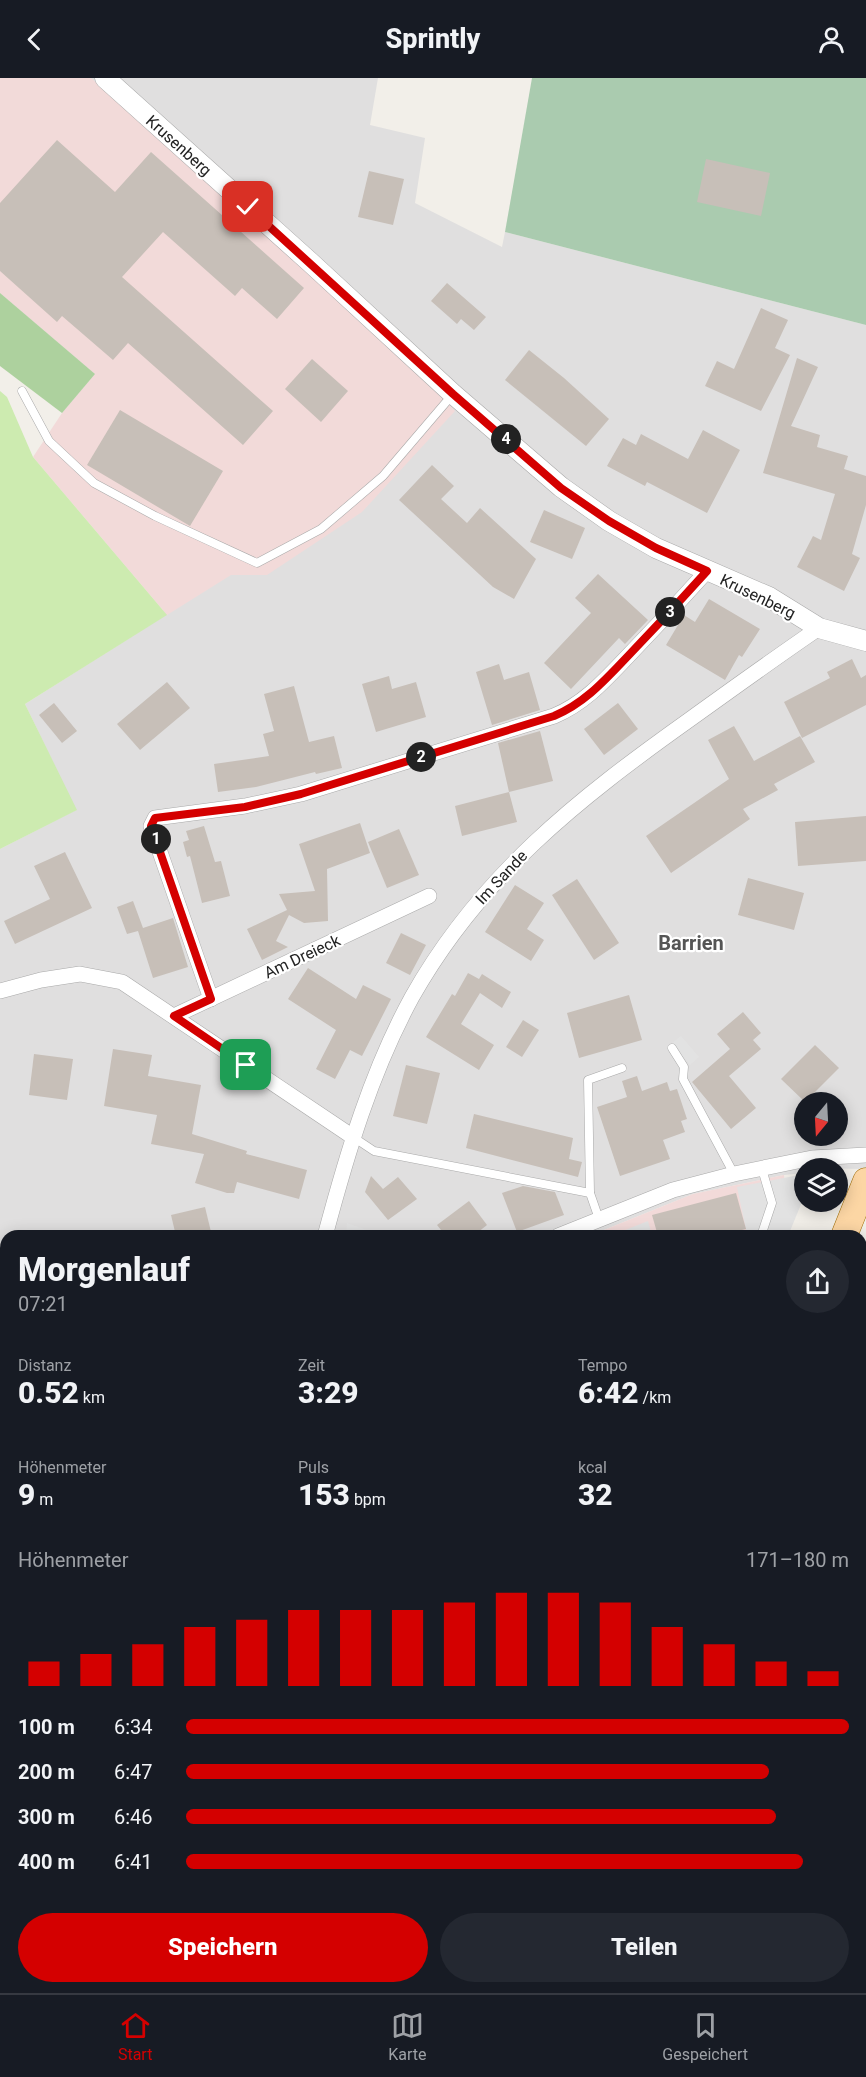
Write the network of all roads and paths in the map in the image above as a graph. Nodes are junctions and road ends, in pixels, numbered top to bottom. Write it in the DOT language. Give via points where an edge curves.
graph roads {
  1 [pos="105,78"];
  2 [pos="22,391"];
  3 [pos="453,394"];
  4 [pos="707,571"];
  5 [pos="819,628"];
  6 [pos="866,641"];
  7 [pos="429,896"];
  8 [pos="0,991"];
  9 [pos="211,999"];
  10 [pos="174,1016"];
  11 [pos="672,1048"];
  12 [pos="622,1068"];
  13 [pos="353,1137"];
  14 [pos="866,1155"];
  15 [pos="762,1168"];
  16 [pos="734,1174"];
  17 [pos="862,1191"];
  18 [pos="590,1193"];
  19 [pos="599,1220"];
  20 [pos="327,1230"];
  21 [pos="573,1230"];
  22 [pos="763,1230"];
  23 [pos="846,1230"];
  1 -- 3 [label="street, Krusenberg"];
  2 -- 3 [label="lane" via="49,441 94,483 257,563 321,529 383,476"];
  3 -- 4 [label="street, Krusenberg" via="561,488 656,548"];
  4 -- 5 [label="street, Krusenberg" via="769,597"];
  4 -- 9 [label="street" via="601,684 571,709 301,794 245,807 155,818 151,826"];
  5 -- 6 [label="street, Krusenberg"];
  5 -- 13 [label="street, Im Sande" via="636,757 548,828 498,878 465,917 412,998 372,1083"];
  7 -- 9 [label="street, Am Dreieck"];
  8 -- 10 [label="street" via="80,974 122,982"];
  9 -- 10 [label="street, Am Dreieck"];
  10 -- 13 [label="street"];
  11 -- 16 [label="lane" via="684,1067 682,1079"];
  12 -- 18 [label="lane" via="588,1080"];
  13 -- 18 [label="lane" via="374,1151"];
  13 -- 20 [label="street, Im Sande"];
  14 -- 15 [label="street" via="812,1158"];
  15 -- 16 [label="street"];
  15 -- 22 [label="lane" via="772,1203"];
  16 -- 19 [label="street" via="673,1190"];
  17 -- 23 [label="main road"];
  18 -- 19 [label="lane"];
  19 -- 21 [label="street"];
}
